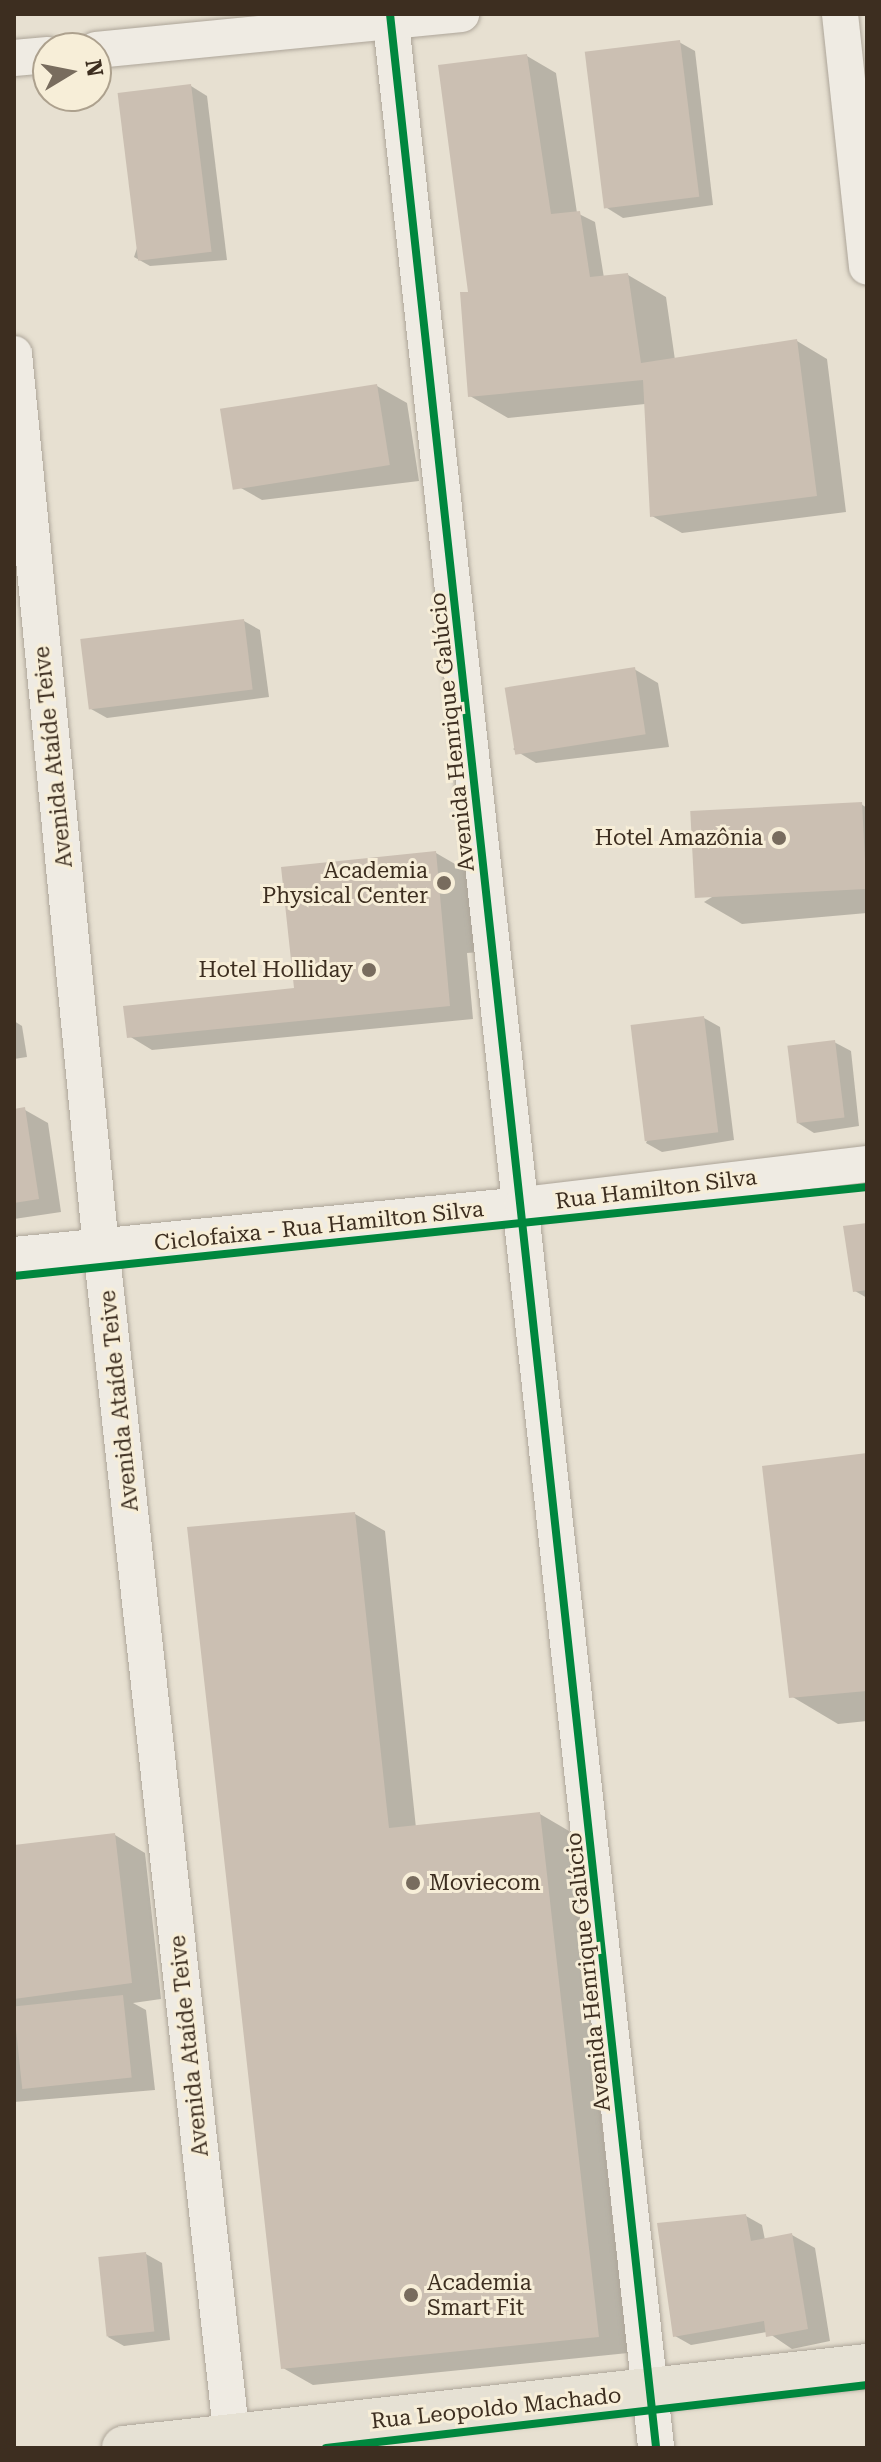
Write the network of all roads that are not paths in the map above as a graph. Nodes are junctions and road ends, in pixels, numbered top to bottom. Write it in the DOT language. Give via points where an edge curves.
graph roads {
  1 [pos="461,14"];
  2 [pos="840,14"];
  3 [pos="391,18"];
  4 [pos="112,48"];
  5 [pos="867,267"];
  6 [pos="14,354"];
  7 [pos="867,1164"];
  8 [pos="523,1205"];
  9 [pos="101,1247"];
  10 [pos="14,1255"];
  11 [pos="867,2366"];
  12 [pos="650,2391"];
  13 [pos="233,2442"];
  14 [pos="124,2448"];
  15 [pos="656,2448"];
  1 -- 3 [label="street"];
  2 -- 5 [label="street"];
  3 -- 4 [label="street"];
  3 -- 8 [label="street, Avenida Henrique Galúcio"];
  6 -- 9 [label="street, Avenida Ataíde Teive"];
  7 -- 8 [label="street, Rua Hamilton Silva"];
  8 -- 9 [label="street, Rua Hamilton Silva"];
  8 -- 12 [label="street, Avenida Henrique Galúcio"];
  9 -- 10 [label="street, Rua Hamilton Silva"];
  9 -- 13 [label="street, Avenida Ataíde Teive"];
  11 -- 12 [label="main road, Rua Leopoldo Machado"];
  12 -- 13 [label="main road, Rua Leopoldo Machado"];
  12 -- 15 [label="street, Avenida Henrique Galúcio"];
  13 -- 14 [label="main road, Rua Leopoldo Machado"];
}
